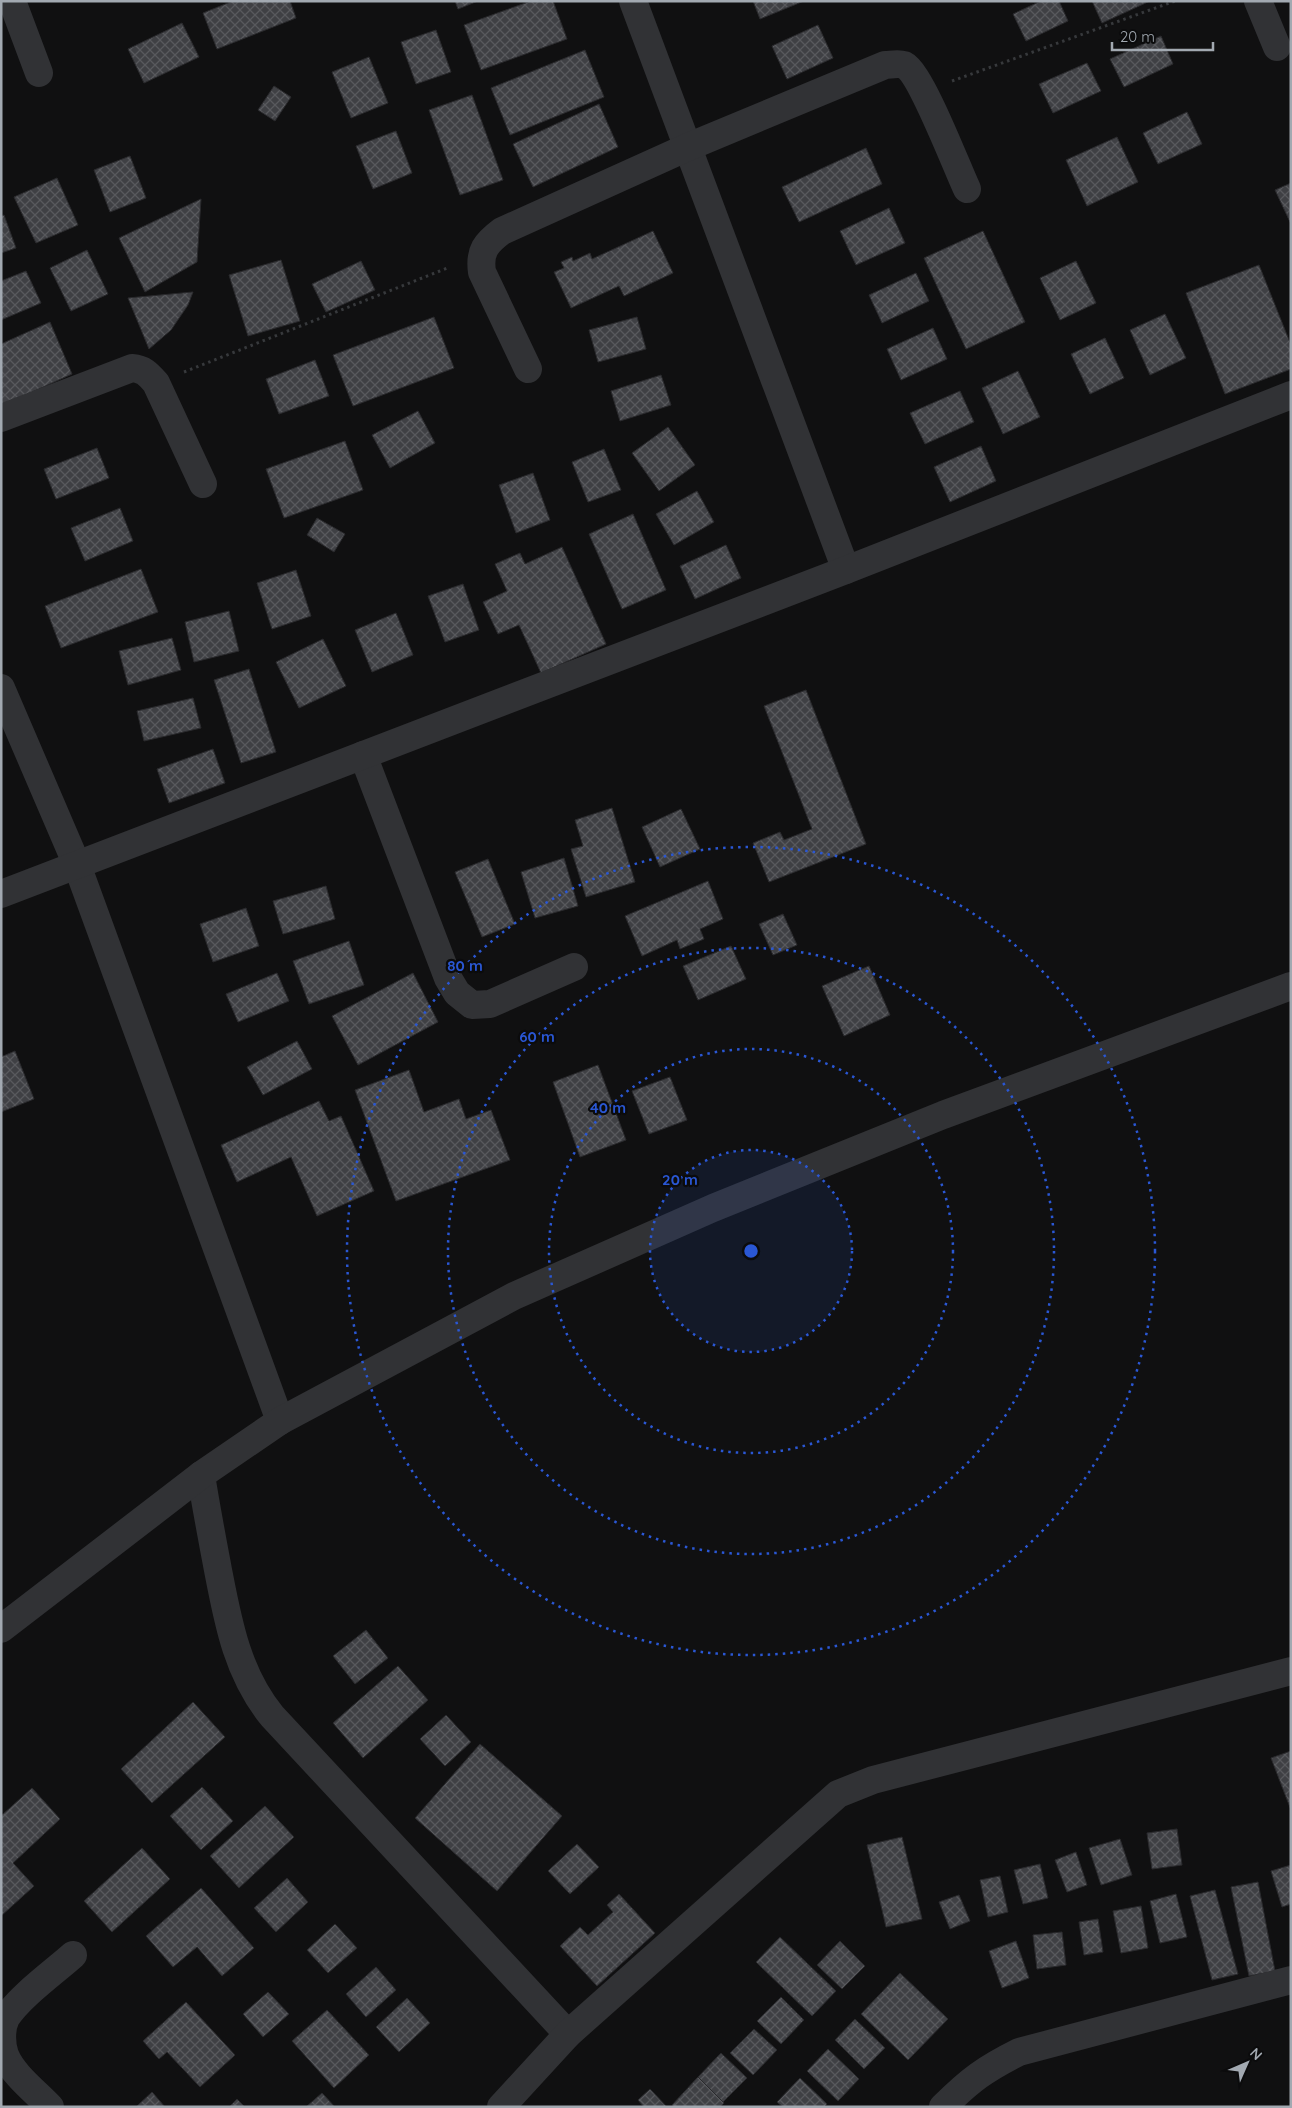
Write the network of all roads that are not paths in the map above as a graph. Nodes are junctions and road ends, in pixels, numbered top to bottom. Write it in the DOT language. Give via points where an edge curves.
graph roads {
  1 [pos="12,1"];
  2 [pos="633,1"];
  3 [pos="1258,1"];
  4 [pos="1277,47"];
  5 [pos="39,73"];
  6 [pos="688,147"];
  7 [pos="966,189"];
  8 [pos="528,369"];
  9 [pos="1291,395"];
  10 [pos="1,418"];
  11 [pos="203,484"];
  12 [pos="846,570"];
  13 [pos="1,688"];
  14 [pos="363,755"];
  15 [pos="77,865"];
  16 [pos="1,894"];
  17 [pos="574,967"];
  18 [pos="1291,986"];
  19 [pos="280,1420"];
  20 [pos="201,1475"];
  21 [pos="1,1629"];
  22 [pos="1291,1671"];
  23 [pos="73,1955"];
  24 [pos="1291,1980"];
  25 [pos="568,2034"];
  26 [pos="50,2107"];
  27 [pos="502,2107"];
  28 [pos="943,2107"];
  1 -- 5 [label="street"];
  2 -- 6 [label="street"];
  3 -- 4 [label="street"];
  6 -- 7 [label="street" via="884,66 904,65 913,72 924,91"];
  6 -- 8 [label="street" via="492,239 481,255 482,272"];
  6 -- 12 [label="street"];
  9 -- 12 [label="street"];
  10 -- 11 [label="street" via="132,368 141,368 156,383"];
  12 -- 14 [label="street"];
  13 -- 15 [label="street"];
  14 -- 15 [label="street"];
  14 -- 17 [label="street" via="456,993 472,1005 490,1004"];
  15 -- 16 [label="street"];
  15 -- 19 [label="street"];
  18 -- 19 [label="street" via="942,1115 713,1208 514,1296"];
  19 -- 20 [label="street"];
  20 -- 21 [label="street"];
  20 -- 25 [label="street" via="234,1645 259,1700"];
  22 -- 25 [label="street" via="873,1780 838,1794"];
  23 -- 26 [label="street" via="16,2005 5,2019 2,2037 6,2056 18,2074"];
  24 -- 28 [label="street" via="1019,2052 968,2082"];
  25 -- 27 [label="street"];
}
